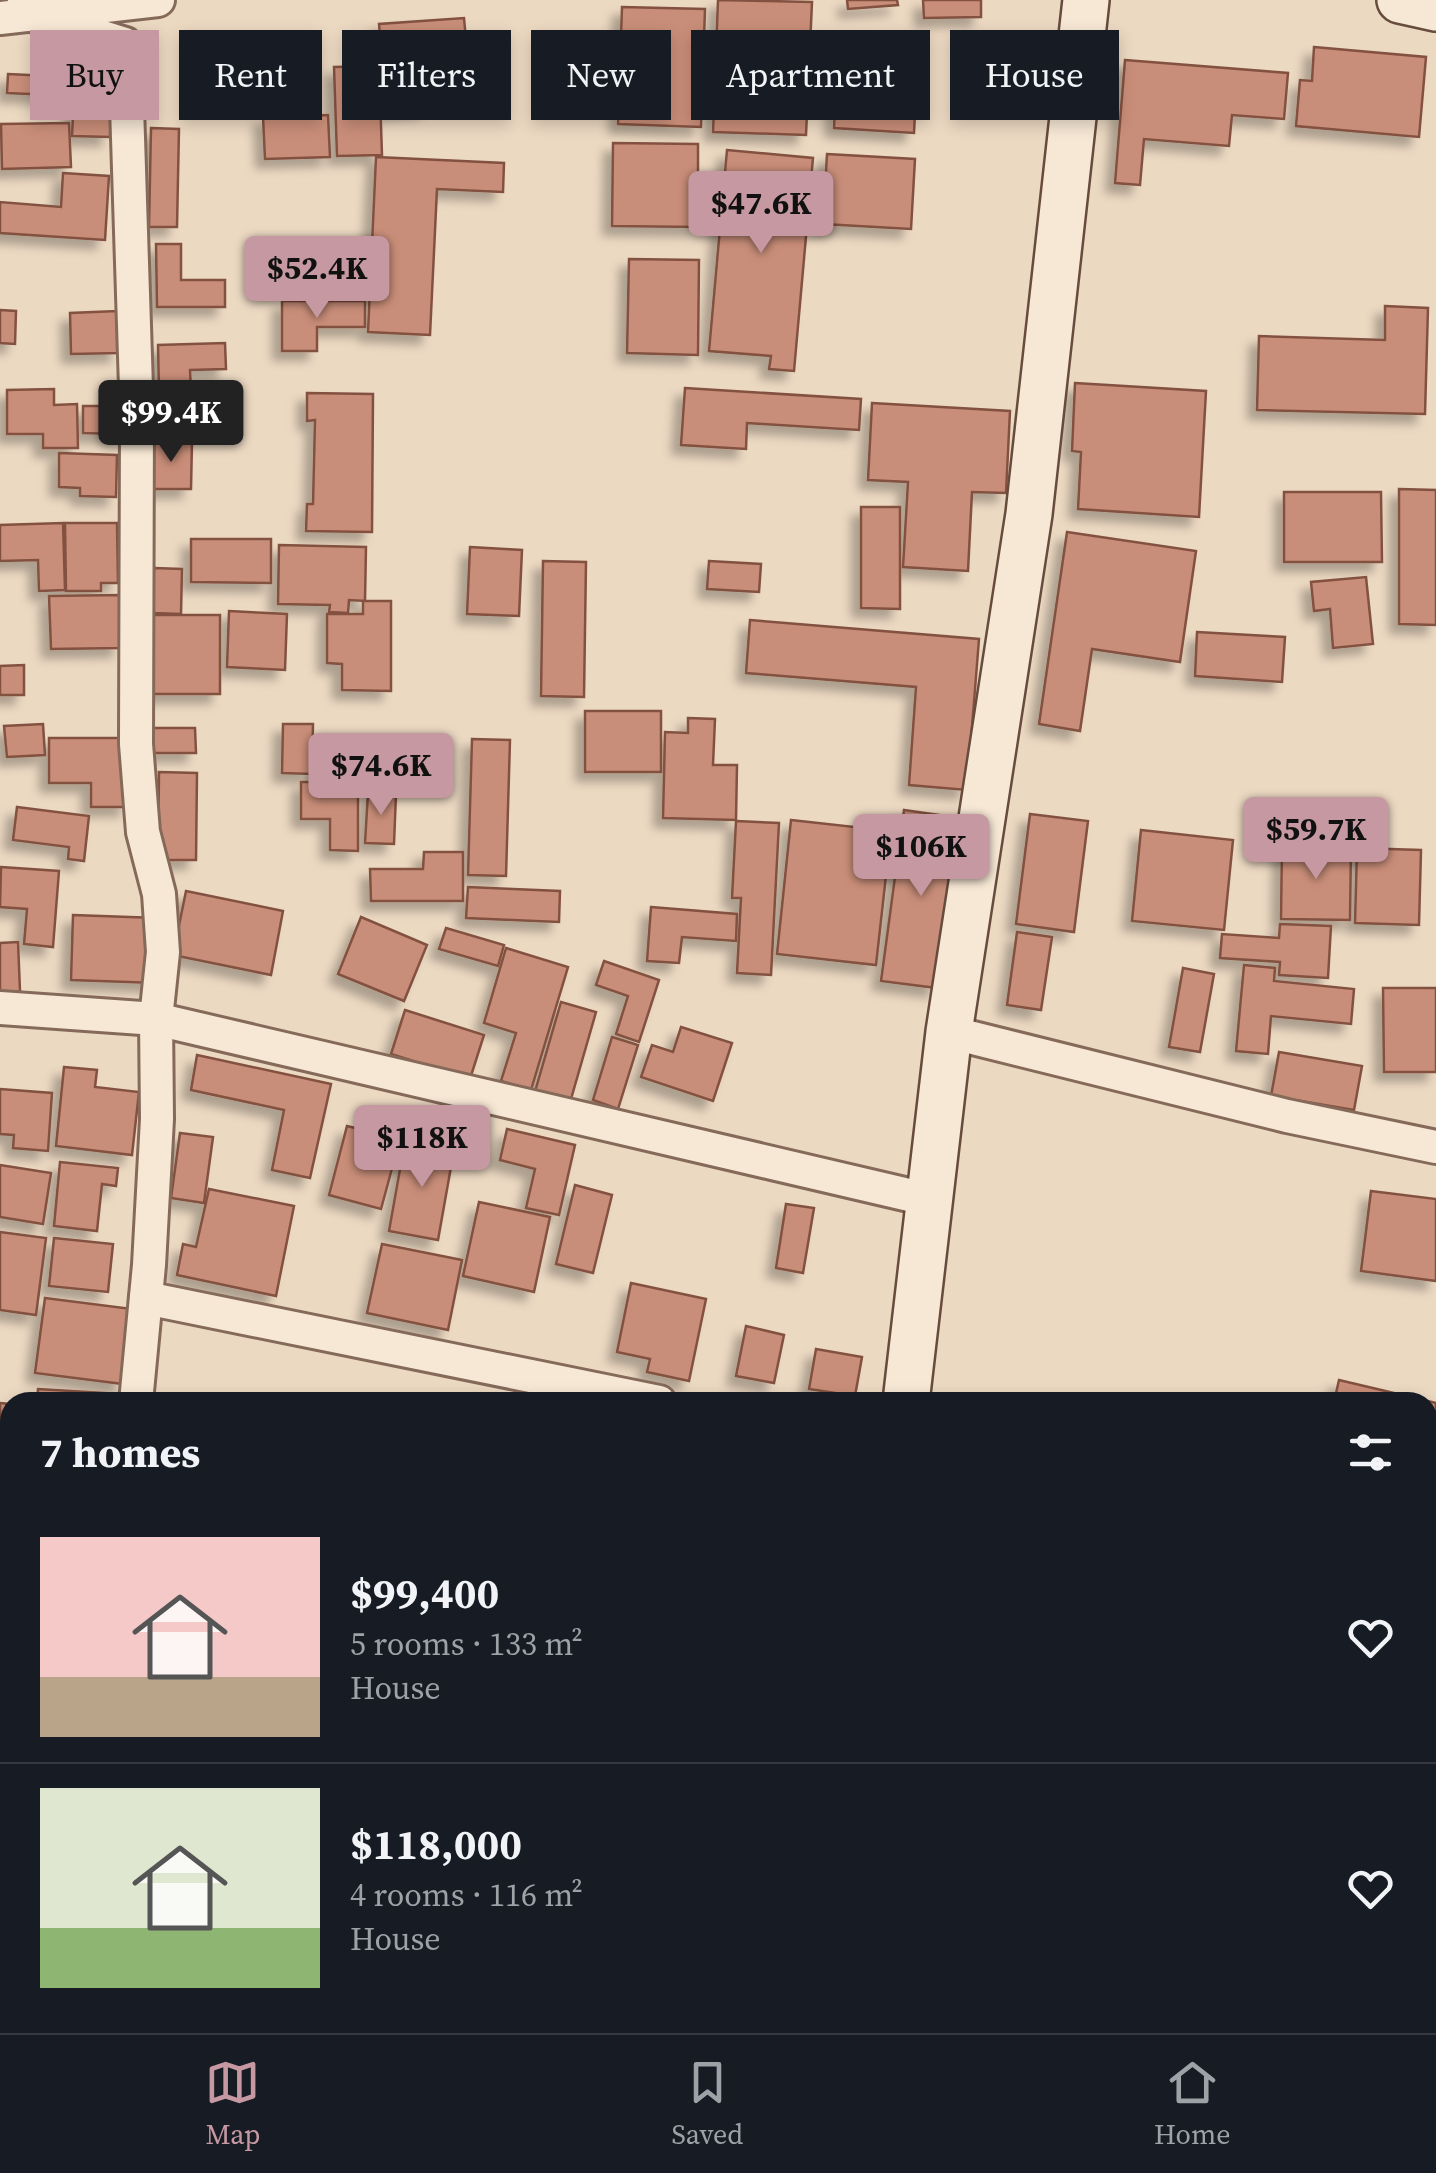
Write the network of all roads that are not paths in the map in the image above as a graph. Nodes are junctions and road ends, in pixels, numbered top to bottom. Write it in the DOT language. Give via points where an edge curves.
graph roads {
  1 [pos="158,0"];
  2 [pos="1086,0"];
  3 [pos="1400,0"];
  4 [pos="1436,8"];
  5 [pos="19,11"];
  6 [pos="0,1008"];
  7 [pos="156,1020"];
  8 [pos="949,1032"];
  9 [pos="1436,1147"];
  10 [pos="926,1199"];
  11 [pos="146,1298"];
  12 [pos="137,1392"];
  13 [pos="610,1392"];
  14 [pos="908,1392"];
  1 -- 5 [label="street"];
  2 -- 8 [label="street" via="1029,514"];
  3 -- 4 [label="street"];
  5 -- 7 [label="street" via="125,44 136,419 136,744 143,832 159,894 163,952"];
  6 -- 7 [label="street"];
  7 -- 10 [label="street"];
  7 -- 11 [label="street"];
  8 -- 9 [label="street"];
  8 -- 10 [label="street"];
  10 -- 14 [label="street"];
  11 -- 12 [label="street"];
  11 -- 13 [label="street"];
}
